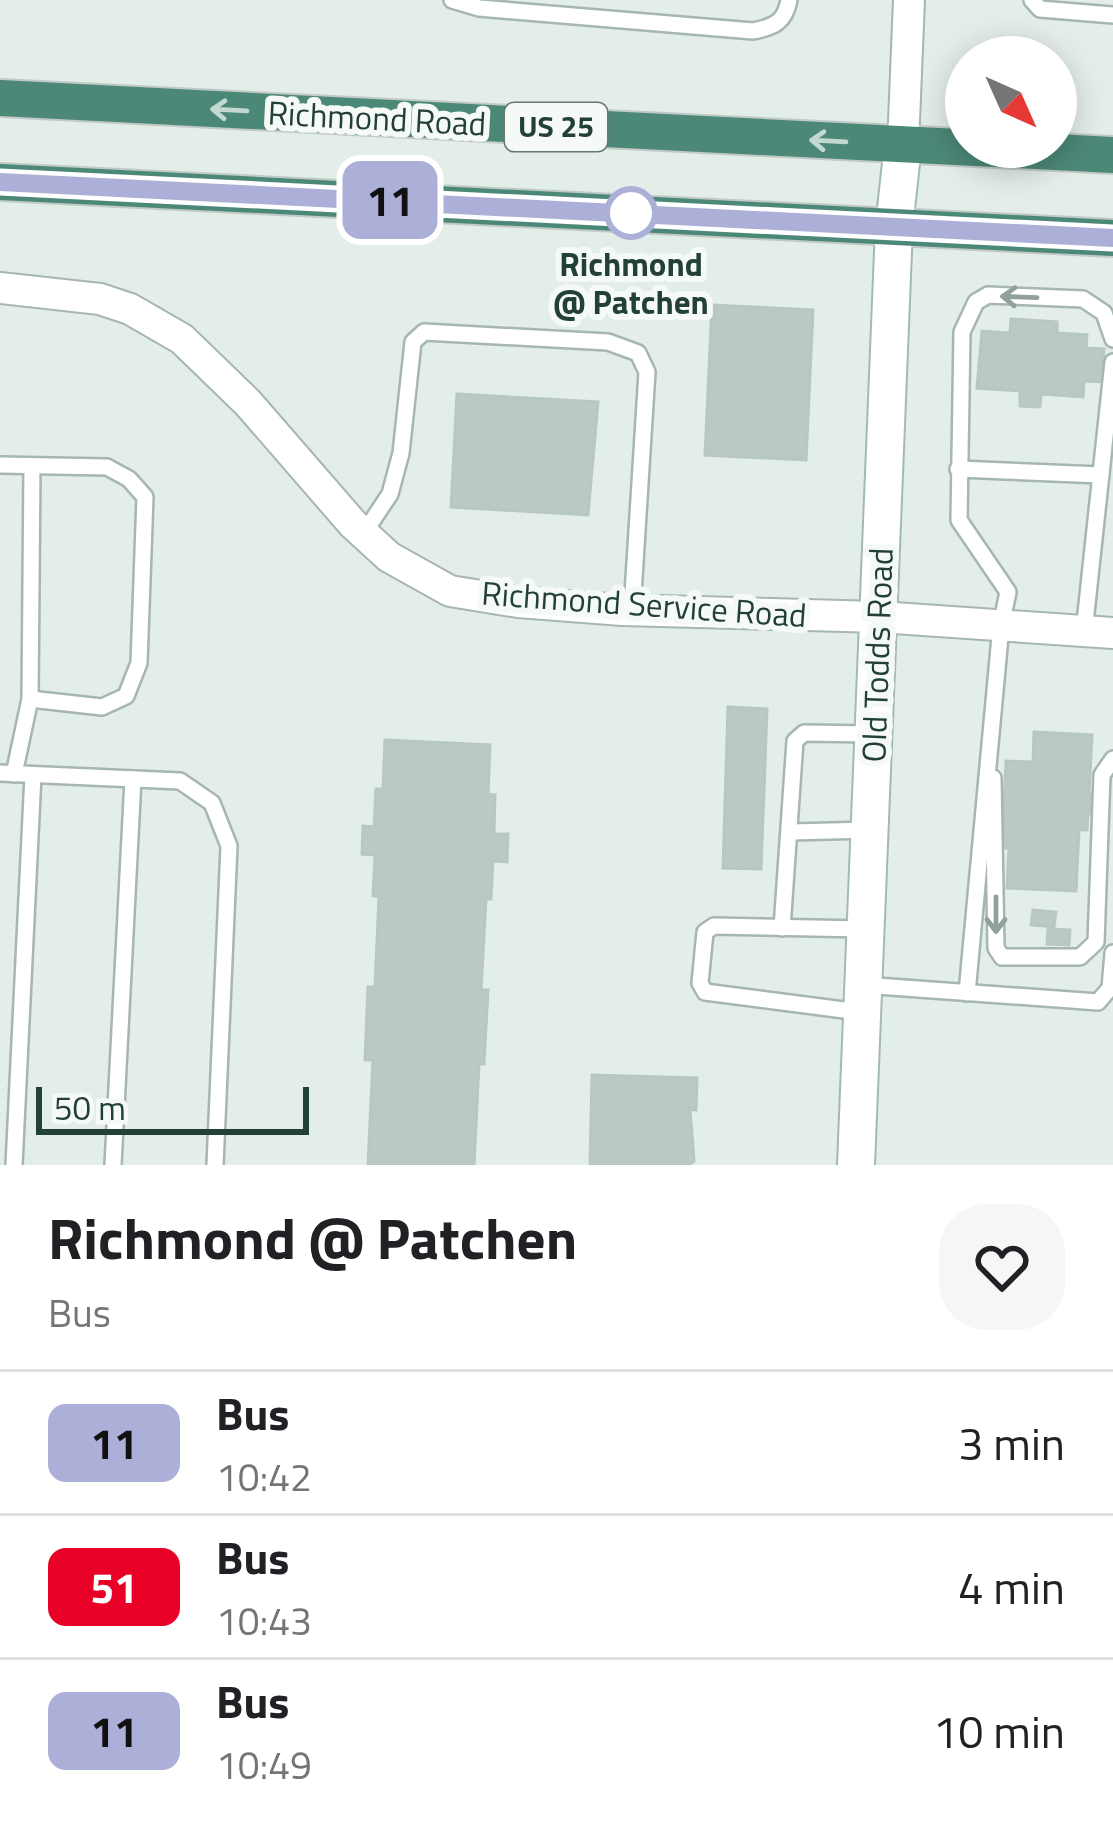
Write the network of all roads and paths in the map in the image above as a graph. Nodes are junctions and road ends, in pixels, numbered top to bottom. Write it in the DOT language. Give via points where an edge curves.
graph roads {
  1 [pos="452,0"];
  2 [pos="789,0"];
  3 [pos="908,0"];
  4 [pos="1032,0"];
  5 [pos="480,4"];
  6 [pos="1113,15"];
  7 [pos="0,98"];
  8 [pos="903,145"];
  9 [pos="1113,155"];
  10 [pos="0,182"];
  11 [pos="894,227"];
  12 [pos="1113,238"];
  13 [pos="0,288"];
  14 [pos="1113,339"];
  15 [pos="1113,362"];
  16 [pos="0,465"];
  17 [pos="32,466"];
  18 [pos="958,469"];
  19 [pos="1101,475"];
  20 [pos="364,533"];
  21 [pos="632,610"];
  22 [pos="879,617"];
  23 [pos="1001,626"];
  24 [pos="1099,632"];
  25 [pos="30,699"];
  26 [pos="874,734"];
  27 [pos="989,757"];
  28 [pos="1113,759"];
  29 [pos="7,774"];
  30 [pos="33,775"];
  31 [pos="134,779"];
  32 [pos="870,830"];
  33 [pos="791,832"];
  34 [pos="782,928"];
  35 [pos="866,929"];
  36 [pos="1113,953"];
  37 [pos="968,993"];
  38 [pos="863,998"];
  39 [pos="14,1165"];
  40 [pos="113,1165"];
  41 [pos="215,1165"];
  42 [pos="856,1165"];
  1 -- 5 [label="lane"];
  2 -- 5 [label="lane" via="787,15 772,28 753,31"];
  3 -- 8 [label="street"];
  4 -- 6 [label="lane" via="1040,9"];
  8 -- 7 [label="highway, Richmond Road / US 25, one-way"];
  8 -- 9 [label="highway, Richmond Road / US 25"];
  8 -- 11 [label="main road, Old Todds Road"];
  10 -- 11 [label="highway"];
  11 -- 12 [label="highway"];
  11 -- 22 [label="main road, Old Todds Road"];
  13 -- 20 [label="street, Richmond Service Road" via="100,299 182,339"];
  14 -- 18 [label="lane, one-way" via="1104,313 1083,299 976,302 962,332"];
  15 -- 19 [label="lane"];
  16 -- 17 [label="lane"];
  17 -- 25 [label="lane"];
  17 -- 25 [label="lane" via="107,467 146,497 139,664 126,696 102,706"];
  18 -- 19 [label="lane"];
  18 -- 23 [label="lane" via="959,520 1008,592"];
  19 -- 24 [label="lane"];
  20 -- 21 [label="street, Richmond Service Road" via="389,557 451,591"];
  20 -- 21 [label="lane" via="390,494 413,342 424,332 608,342 638,353 647,371"];
  21 -- 22 [label="street, Richmond Service Road"];
  22 -- 23 [label="street, Richmond Service Road"];
  22 -- 26 [label="main road, Old Todds Road"];
  23 -- 24 [label="street, Richmond Service Road"];
  23 -- 27 [label="lane"];
  25 -- 29 [label="lane"];
  26 -- 32 [label="main road, Old Todds Road"];
  26 -- 33 [label="lane" via="804,733 795,741"];
  27 -- 28 [label="lane, one-way" via="1002,957 1080,957 1096,942 1102,776"];
  27 -- 37 [label="lane"];
  29 -- 30 [label="lane"];
  30 -- 31 [label="lane"];
  30 -- 39 [label="lane"];
  31 -- 40 [label="lane"];
  31 -- 41 [label="lane" via="180,781 212,803 229,846"];
  32 -- 33 [label="lane"];
  32 -- 35 [label="main road, Old Todds Road"];
  33 -- 34 [label="lane"];
  34 -- 35 [label="lane"];
  34 -- 38 [label="lane" via="705,932 705,992"];
  35 -- 38 [label="main road, Old Todds Road"];
  36 -- 37 [label="lane" via="1110,988 1098,1003"];
  37 -- 38 [label="lane"];
  38 -- 42 [label="main road, Old Todds Road"];
}
